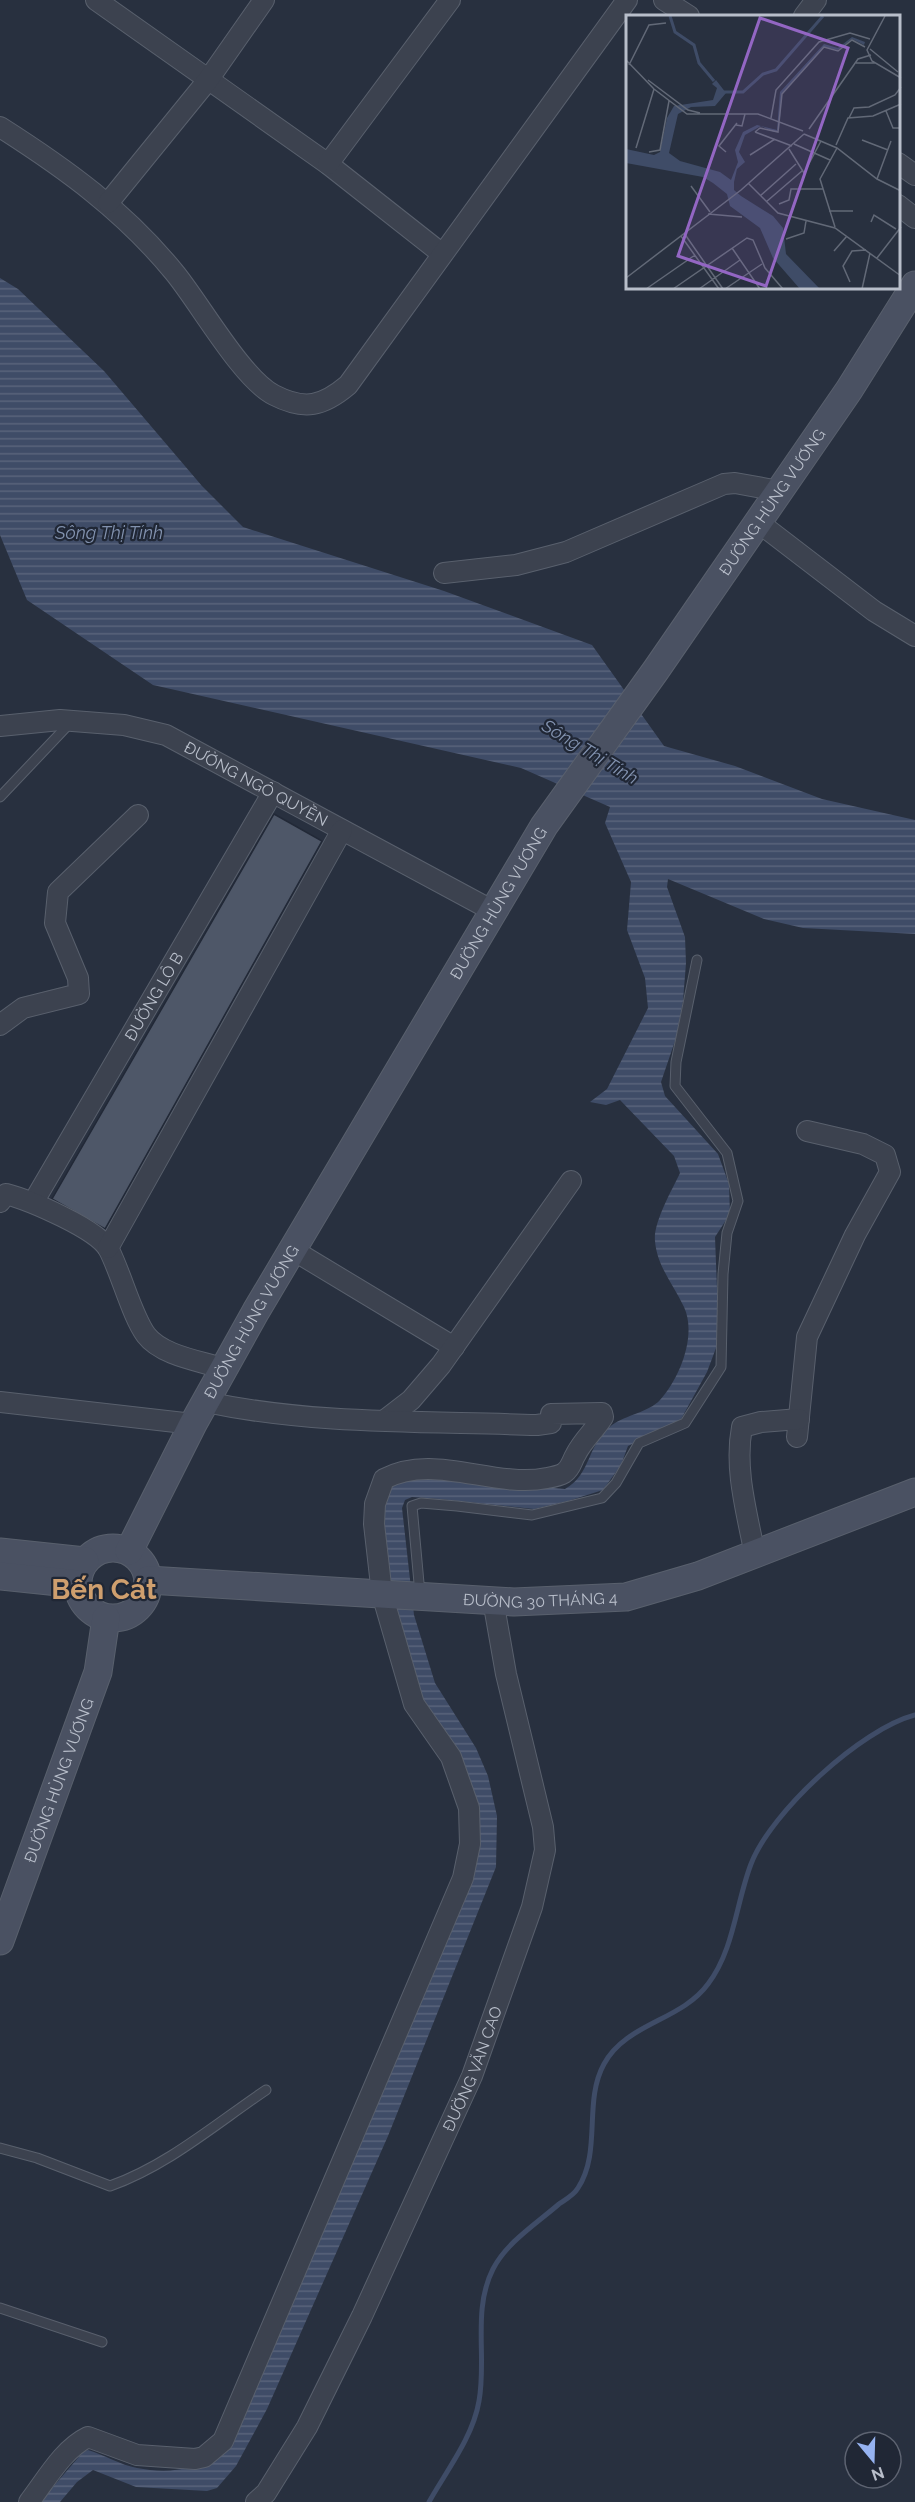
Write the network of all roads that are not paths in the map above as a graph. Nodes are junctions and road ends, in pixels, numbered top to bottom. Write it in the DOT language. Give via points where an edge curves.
graph roads {
  1 [pos="96,0"];
  2 [pos="264,0"];
  3 [pos="450,0"];
  4 [pos="664,0"];
  5 [pos="816,0"];
  6 [pos="620,7"];
  7 [pos="687,15"];
  8 [pos="805,15"];
  9 [pos="208,80"];
  10 [pos="0,127"];
  11 [pos="328,164"];
  12 [pos="900,164"];
  13 [pos="915,175"];
  14 [pos="108,203"];
  15 [pos="900,207"];
  16 [pos="915,218"];
  17 [pos="441,253"];
  18 [pos="915,285"];
  19 [pos="779,491"];
  20 [pos="758,522"];
  21 [pos="444,573"];
  22 [pos="915,636"];
  23 [pos="73,721"];
  24 [pos="0,726"];
  25 [pos="273,792"];
  26 [pos="0,797"];
  27 [pos="138,815"];
  28 [pos="342,830"];
  29 [pos="495,912"];
  30 [pos="697,960"];
  31 [pos="0,1025"];
  32 [pos="807,1131"];
  33 [pos="571,1180"];
  34 [pos="34,1201"];
  35 [pos="0,1202"];
  36 [pos="108,1248"];
  37 [pos="293,1250"];
  38 [pos="454,1347"];
  39 [pos="225,1369"];
  40 [pos="0,1402"];
  41 [pos="200,1413"];
  42 [pos="385,1420"];
  43 [pos="915,1492"];
  44 [pos="129,1551"];
  45 [pos="0,1552"];
  46 [pos="755,1555"];
  47 [pos="19,1570"];
  48 [pos="81,1573"];
  49 [pos="148,1580"];
  50 [pos="384,1594"];
  51 [pos="418,1596"];
  52 [pos="493,1600"];
  53 [pos="106,1618"];
  54 [pos="0,1941"];
  55 [pos="267,2090"];
  56 [pos="0,2148"];
  57 [pos="0,2308"];
  58 [pos="102,2342"];
  59 [pos="29,2502"];
  60 [pos="256,2502"];
  1 -- 9 [label="street"];
  2 -- 9 [label="street"];
  3 -- 11 [label="street"];
  4 -- 7 [label="street"];
  5 -- 8 [label="street"];
  6 -- 17 [label="street"];
  9 -- 11 [label="street"];
  9 -- 14 [label="street"];
  10 -- 14 [label="street" via="70,172"];
  11 -- 17 [label="street"];
  12 -- 13 [label="street"];
  14 -- 17 [label="street" via="175,272 252,375 271,394 290,403 308,405 330,400 348,384"];
  15 -- 16 [label="street"];
  18 -- 19 [label="main road, ĐƯỜNG HÙNG VƯƠNG"];
  19 -- 20 [label="main road, ĐƯỜNG HÙNG VƯƠNG"];
  19 -- 21 [label="street" via="724,484 566,552 516,565"];
  20 -- 22 [label="street" via="874,612"];
  20 -- 29 [label="main road, ĐƯỜNG HÙNG VƯƠNG" via="544,826"];
  23 -- 24 [label="street, ĐƯỜNG NGÔ QUYỀN"];
  23 -- 25 [label="street, ĐƯỜNG NGÔ QUYỀN" via="124,725 166,735"];
  23 -- 26 [label="lane"];
  25 -- 28 [label="street, ĐƯỜNG NGÔ QUYỀN"];
  25 -- 34 [label="street, ĐƯỜNG LÔ B"];
  27 -- 31 [label="street" via="58,892 55,923 78,978 79,994 24,1008"];
  28 -- 29 [label="street, ĐƯỜNG NGÔ QUYỀN"];
  28 -- 36 [label="street"];
  29 -- 37 [label="main road, ĐƯỜNG HÙNG VƯƠNG"];
  30 -- 51 [label="lane" via="676,1062 675,1086 727,1153 738,1201 727,1233 721,1367 685,1423 639,1443 616,1483 602,1498 532,1515 420,1503 412,1506"];
  32 -- 46 [label="street" via="863,1144 885,1155 890,1172 855,1235 807,1338 798,1428 761,1422 742,1427 742,1488"];
  33 -- 38 [label="street"];
  34 -- 35 [label="street" via="6,1194"];
  34 -- 36 [label="street" via="87,1231"];
  36 -- 39 [label="street" via="146,1335 165,1350"];
  37 -- 38 [label="street"];
  37 -- 39 [label="main road, ĐƯỜNG HÙNG VƯƠNG"];
  38 -- 42 [label="street" via="411,1400"];
  39 -- 41 [label="main road, ĐƯỜNG HÙNG VƯƠNG"];
  40 -- 41 [label="street"];
  41 -- 42 [label="street" via="254,1412"];
  41 -- 44 [label="main road, ĐƯỜNG HÙNG VƯƠNG"];
  42 -- 50 [label="street" via="537,1425 551,1423 551,1414 602,1413 603,1417 574,1456 572,1467 562,1475 506,1480 416,1468 384,1479 375,1504 374,1524"];
  43 -- 46 [label="main road, ĐƯỜNG 30 THÁNG 4"];
  44 -- 48 [label="main road" via="106,1548 94,1553"];
  44 -- 49 [label="main road" via="146,1568"];
  45 -- 47 [label="main road"];
  46 -- 52 [label="main road, ĐƯỜNG 30 THÁNG 4" via="626,1598"];
  47 -- 48 [label="main road"];
  48 -- 53 [label="main road" via="86,1606"];
  49 -- 50 [label="main road, ĐƯỜNG 30 THÁNG 4"];
  49 -- 53 [label="main road" via="148,1591 136,1610"];
  50 -- 51 [label="main road, ĐƯỜNG 30 THÁNG 4"];
  50 -- 59 [label="street" via="414,1704 451,1757 469,1808 469,1852 463,1878 223,2441 195,2460 137,2454 88,2437 64,2456"];
  51 -- 52 [label="main road, ĐƯỜNG 30 THÁNG 4"];
  52 -- 60 [label="street, ĐƯỜNG VĂN CAO" via="506,1674 543,1827 545,1850 532,1907 472,2076 367,2305 307,2427 266,2493"];
  53 -- 54 [label="main road, ĐƯỜNG HÙNG VƯƠNG" via="98,1672"];
  55 -- 56 [label="lane" via="181,2148 110,2186"];
  57 -- 58 [label="lane"];
}
